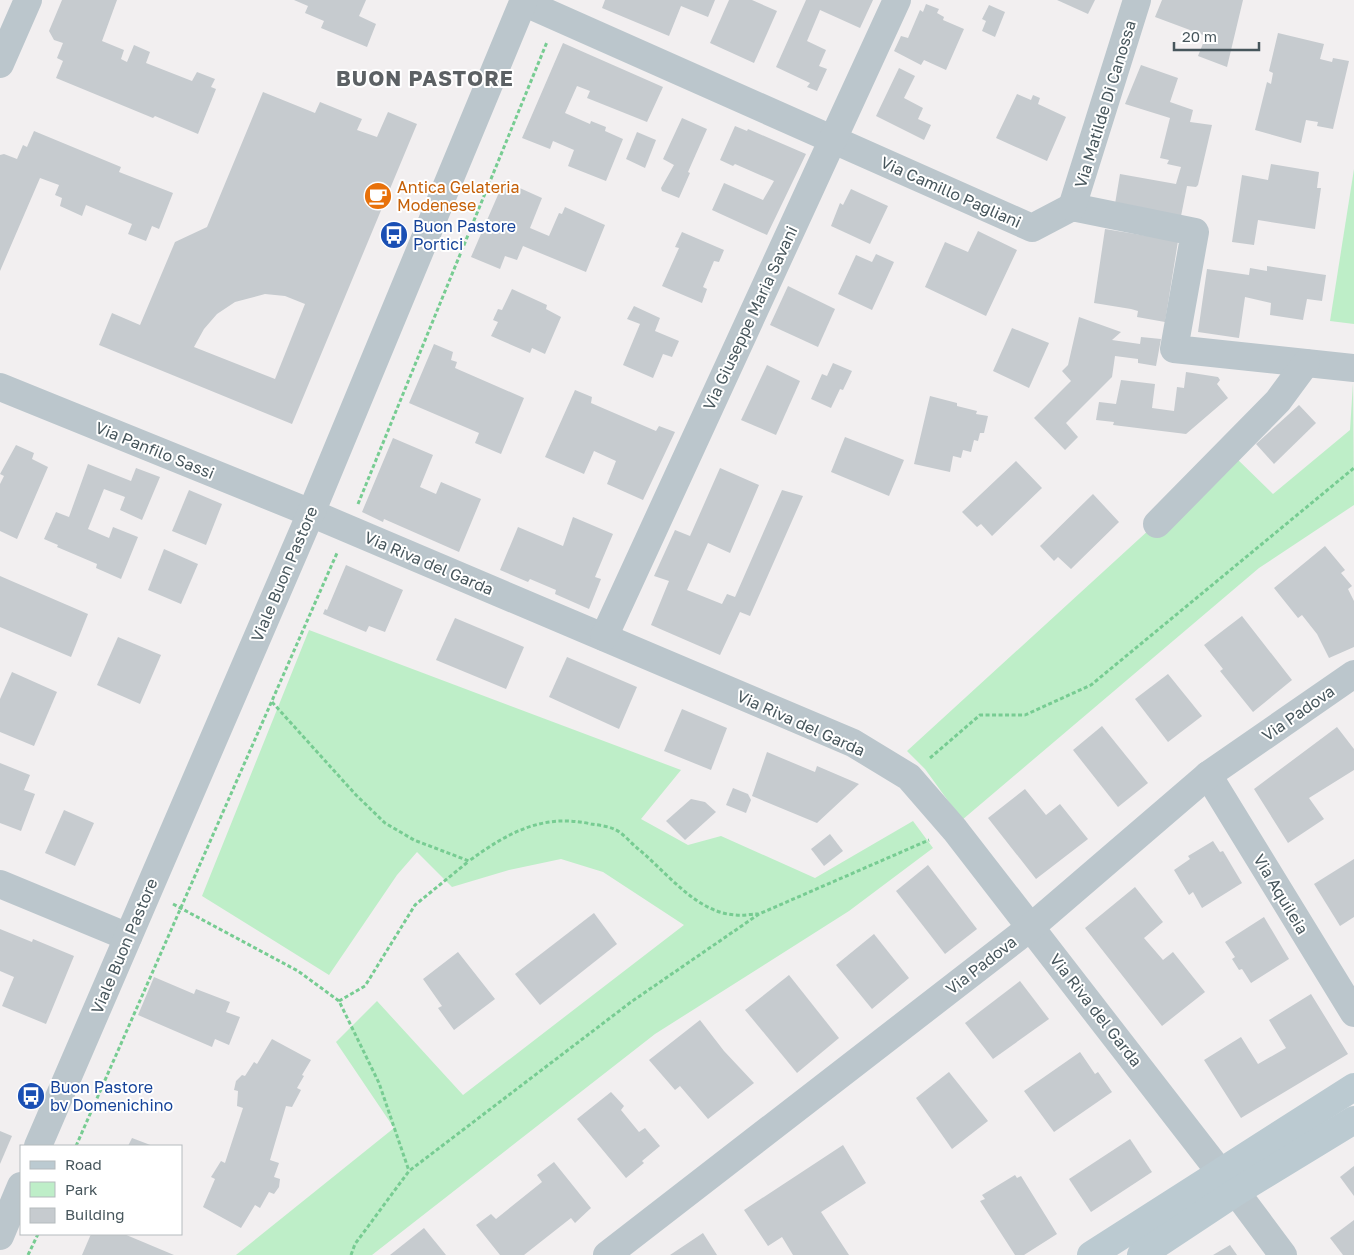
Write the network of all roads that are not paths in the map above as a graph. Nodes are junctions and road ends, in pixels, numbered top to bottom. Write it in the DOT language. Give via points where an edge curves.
graph roads {
  1 [pos="28,0"];
  2 [pos="897,0"];
  3 [pos="1137,0"];
  4 [pos="523,1"];
  5 [pos="0,64"];
  6 [pos="832,139"];
  7 [pos="1072,208"];
  8 [pos="1306,363"];
  9 [pos="1354,368"];
  10 [pos="0,387"];
  11 [pos="311,513"];
  12 [pos="1157,524"];
  13 [pos="604,637"];
  14 [pos="1354,674"];
  15 [pos="1208,775"];
  16 [pos="0,884"];
  17 [pos="1031,927"];
  18 [pos="128,937"];
  19 [pos="1354,1013"];
  20 [pos="1354,1087"];
  21 [pos="1354,1120"];
  22 [pos="38,1145"];
  23 [pos="1228,1182"];
  24 [pos="20,1188"];
  25 [pos="0,1236"];
  26 [pos="606,1255"];
  27 [pos="1091,1255"];
  28 [pos="1141,1255"];
  29 [pos="1283,1255"];
  1 -- 5 [label="street"];
  2 -- 6 [label="street, Via Giuseppe Maria Savani"];
  3 -- 7 [label="street, Via Matilde Di Canossa"];
  4 -- 6 [label="street, Via Camillo Pagliani"];
  4 -- 11 [label="street, Viale Buon Pastore"];
  6 -- 7 [label="street, Via Camillo Pagliani" via="1032,228"];
  6 -- 13 [label="street, Via Giuseppe Maria Savani"];
  7 -- 8 [label="street" via="1195,232 1174,348"];
  8 -- 9 [label="street"];
  8 -- 12 [label="street" via="1278,401"];
  10 -- 11 [label="street, Via Panfilo Sassi"];
  11 -- 13 [label="street, Via Riva del Garda"];
  11 -- 18 [label="street, Viale Buon Pastore"];
  13 -- 17 [label="street, Via Riva del Garda" via="853,743 909,777"];
  14 -- 15 [label="street, Via Padova"];
  15 -- 17 [label="street, Via Padova"];
  15 -- 19 [label="street, Via Aquileia"];
  16 -- 18 [label="street"];
  17 -- 23 [label="street, Via Riva del Garda"];
  17 -- 26 [label="street, Via Padova"];
  18 -- 22 [label="street, Viale Buon Pastore"];
  20 -- 23 [label="main road"];
  21 -- 23 [label="main road"];
  23 -- 27 [label="main road"];
  23 -- 28 [label="main road"];
  23 -- 29 [label="street, Via Riva del Garda"];
  24 -- 25 [label="street"];
}
